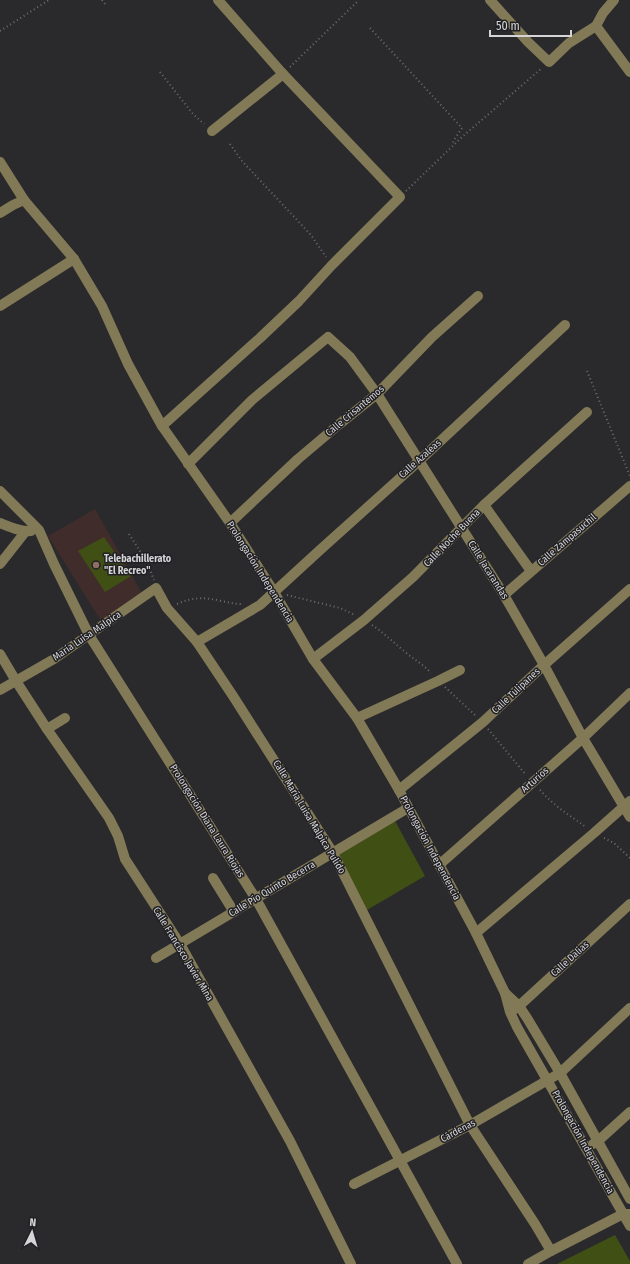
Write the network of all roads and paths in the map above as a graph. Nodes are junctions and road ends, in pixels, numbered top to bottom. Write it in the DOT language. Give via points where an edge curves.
graph roads {
  1 [pos="48,0"];
  2 [pos="102,0"];
  3 [pos="218,0"];
  4 [pos="360,0"];
  5 [pos="490,0"];
  6 [pos="614,0"];
  7 [pos="105,4"];
  8 [pos="596,26"];
  9 [pos="370,28"];
  10 [pos="0,31"];
  11 [pos="549,62"];
  12 [pos="160,72"];
  13 [pos="630,72"];
  14 [pos="283,74"];
  15 [pos="212,131"];
  16 [pos="230,144"];
  17 [pos="452,147"];
  18 [pos="0,162"];
  19 [pos="400,197"];
  20 [pos="24,200"];
  21 [pos="0,213"];
  22 [pos="74,259"];
  23 [pos="331,266"];
  24 [pos="478,296"];
  25 [pos="0,306"];
  26 [pos="565,325"];
  27 [pos="587,371"];
  28 [pos="377,394"];
  29 [pos="587,412"];
  30 [pos="162,426"];
  31 [pos="419,461"];
  32 [pos="188,464"];
  33 [pos="630,476"];
  34 [pos="630,486"];
  35 [pos="0,491"];
  36 [pos="484,505"];
  37 [pos="0,523"];
  38 [pos="230,523"];
  39 [pos="462,528"];
  40 [pos="39,530"];
  41 [pos="26,531"];
  42 [pos="130,534"];
  43 [pos="0,564"];
  44 [pos="531,571"];
  45 [pos="156,588"];
  46 [pos="630,589"];
  47 [pos="274,592"];
  48 [pos="504,595"];
  49 [pos="243,603"];
  50 [pos="167,608"];
  51 [pos="364,620"];
  52 [pos="89,635"];
  53 [pos="197,642"];
  54 [pos="0,654"];
  55 [pos="313,659"];
  56 [pos="544,665"];
  57 [pos="460,670"];
  58 [pos="16,681"];
  59 [pos="438,681"];
  60 [pos="0,690"];
  61 [pos="630,693"];
  62 [pos="65,718"];
  63 [pos="356,718"];
  64 [pos="483,722"];
  65 [pos="47,729"];
  66 [pos="583,738"];
  67 [pos="533,782"];
  68 [pos="399,790"];
  69 [pos="626,804"];
  70 [pos="408,808"];
  71 [pos="630,817"];
  72 [pos="594,833"];
  73 [pos="333,853"];
  74 [pos="630,858"];
  75 [pos="439,865"];
  76 [pos="214,878"];
  77 [pos="256,899"];
  78 [pos="630,904"];
  79 [pos="234,912"];
  80 [pos="476,932"];
  81 [pos="180,944"];
  82 [pos="156,958"];
  83 [pos="505,993"];
  84 [pos="519,1006"];
  85 [pos="630,1008"];
  86 [pos="510,1012"];
  87 [pos="560,1073"];
  88 [pos="548,1080"];
  89 [pos="630,1112"];
  90 [pos="470,1125"];
  91 [pos="598,1141"];
  92 [pos="586,1148"];
  93 [pos="400,1161"];
  94 [pos="354,1184"];
  95 [pos="630,1199"];
  96 [pos="627,1214"];
  97 [pos="630,1226"];
  98 [pos="551,1251"];
  99 [pos="351,1264"];
  100 [pos="457,1264"];
  101 [pos="528,1264"];
  1 -- 10 [label="path"];
  2 -- 7 [label="path"];
  3 -- 14 [label="street"];
  4 -- 14 [label="path"];
  5 -- 11 [label="street"];
  6 -- 8 [label="street"];
  8 -- 11 [label="street" via="569,43"];
  8 -- 13 [label="street"];
  9 -- 17 [label="path" via="462,128"];
  11 -- 17 [label="path"];
  12 -- 15 [label="path" via="193,114"];
  14 -- 15 [label="street"];
  14 -- 19 [label="street"];
  16 -- 23 [label="path" via="242,161 311,235"];
  17 -- 19 [label="path"];
  18 -- 20 [label="street, Prolongación Independencia"];
  19 -- 23 [label="street"];
  20 -- 21 [label="street"];
  20 -- 22 [label="street, Prolongación Independencia"];
  22 -- 25 [label="street"];
  22 -- 30 [label="street, Prolongación Independencia" via="102,306 128,364"];
  23 -- 30 [label="street" via="260,338"];
  24 -- 28 [label="street, Calle Crisantemos" via="432,337"];
  26 -- 31 [label="street, Calle Azaleas"];
  27 -- 33 [label="path"];
  28 -- 31 [label="street, Calle Jacarandas"];
  28 -- 32 [label="street, Calle Jacarandas" via="350,357 328,337 252,400"];
  28 -- 38 [label="street, Calle Crisantemos" via="298,458"];
  29 -- 36 [label="street, Calle Noche Buena"];
  30 -- 32 [label="street, Prolongación Independencia"];
  31 -- 39 [label="street, Calle Jacarandas"];
  31 -- 47 [label="street, Calle Azaleas"];
  32 -- 38 [label="street, Prolongación Independencia"];
  34 -- 44 [label="street, Calle Zampasuchil"];
  35 -- 40 [label="street, Prolongación Diana Laura Riojas"];
  36 -- 39 [label="street, Calle Noche Buena"];
  36 -- 44 [label="street"];
  37 -- 41 [label="street"];
  38 -- 47 [label="street, Prolongación Independencia"];
  39 -- 48 [label="street, Calle Jacarandas"];
  39 -- 51 [label="street, Calle Noche Buena" via="414,577"];
  40 -- 41 [label="street"];
  40 -- 52 [label="street, Prolongación Diana Laura Riojas"];
  41 -- 43 [label="street"];
  42 -- 45 [label="path" via="147,562"];
  44 -- 48 [label="street, Calle Zampasuchil"];
  45 -- 50 [label="street, Calle María Luisa Malpica Pulido"];
  45 -- 52 [label="street, María Luisa Malpica"];
  46 -- 56 [label="street, Calle Tulipanes"];
  47 -- 51 [label="path" via="340,608"];
  47 -- 53 [label="street, Calle Azaleas" via="260,605"];
  47 -- 55 [label="street, Prolongación Independencia"];
  48 -- 56 [label="street, Calle Jacarandas"];
  49 -- 50 [label="path" via="194,598"];
  50 -- 53 [label="street, Calle María Luisa Malpica Pulido"];
  51 -- 55 [label="street, Calle Noche Buena"];
  51 -- 59 [label="path" via="426,667"];
  52 -- 58 [label="street, María Luisa Malpica"];
  52 -- 77 [label="street, Prolongación Diana Laura Riojas"];
  53 -- 73 [label="street, Calle María Luisa Malpica Pulido"];
  54 -- 58 [label="street, Calle Francisco Javier Mina"];
  55 -- 63 [label="street, Prolongación Independencia"];
  56 -- 64 [label="street, Calle Tulipanes"];
  56 -- 66 [label="street, Calle Jacarandas"];
  57 -- 59 [label="street"];
  58 -- 60 [label="street, María Luisa Malpica"];
  58 -- 65 [label="street, Calle Francisco Javier Mina"];
  59 -- 63 [label="street"];
  59 -- 64 [label="path"];
  61 -- 66 [label="street, Arturios"];
  62 -- 65 [label="street"];
  63 -- 68 [label="street, Prolongación Independencia"];
  64 -- 67 [label="path"];
  64 -- 68 [label="street, Calle Tulipanes"];
  65 -- 81 [label="street, Calle Francisco Javier Mina" via="109,818 125,859"];
  66 -- 67 [label="street, Arturios"];
  66 -- 69 [label="street, Calle Jacarandas"];
  67 -- 72 [label="path" via="548,799"];
  67 -- 75 [label="street, Arturios"];
  68 -- 70 [label="street, Prolongación Independencia"];
  69 -- 71 [label="street, Calle Jacarandas"];
  69 -- 72 [label="street"];
  70 -- 73 [label="street, Calle Pío Quinto Becerra"];
  70 -- 75 [label="street, Prolongación Independencia"];
  72 -- 74 [label="path" via="614,843"];
  72 -- 80 [label="street"];
  73 -- 77 [label="street, Calle Pío Quinto Becerra"];
  73 -- 90 [label="street, Calle María Luisa Malpica Pulido"];
  75 -- 80 [label="street, Prolongación Independencia"];
  76 -- 79 [label="street"];
  77 -- 79 [label="street, Calle Pío Quinto Becerra"];
  77 -- 93 [label="street, Prolongación Diana Laura Riojas"];
  78 -- 84 [label="street, Calle Dalias"];
  79 -- 81 [label="street, Calle Pío Quinto Becerra"];
  80 -- 83 [label="street, Prolongación Independencia"];
  81 -- 82 [label="street, Calle Pío Quinto Becerra"];
  81 -- 99 [label="street, Calle Francisco Javier Mina" via="290,1141"];
  83 -- 84 [label="street, Prolongación Independencia"];
  83 -- 86 [label="street, Prolongación Independencia"];
  84 -- 86 [label="street, Calle Dalias"];
  84 -- 87 [label="street, Prolongación Independencia"];
  85 -- 87 [label="street, Cárdenas"];
  86 -- 88 [label="street, Prolongación Independencia"];
  87 -- 88 [label="street, Cárdenas"];
  87 -- 91 [label="street, Prolongación Independencia"];
  88 -- 90 [label="street, Cárdenas"];
  88 -- 92 [label="street, Prolongación Independencia"];
  89 -- 91 [label="street"];
  90 -- 93 [label="street, Cárdenas"];
  90 -- 98 [label="street, Calle María Luisa Malpica Pulido"];
  91 -- 92 [label="street"];
  91 -- 95 [label="street, Prolongación Independencia"];
  92 -- 96 [label="street, Prolongación Independencia"];
  93 -- 94 [label="street, Cárdenas"];
  93 -- 100 [label="street, Prolongación Diana Laura Riojas"];
  96 -- 97 [label="street, Prolongación Independencia"];
  96 -- 98 [label="street"];
  98 -- 101 [label="street"];
}
